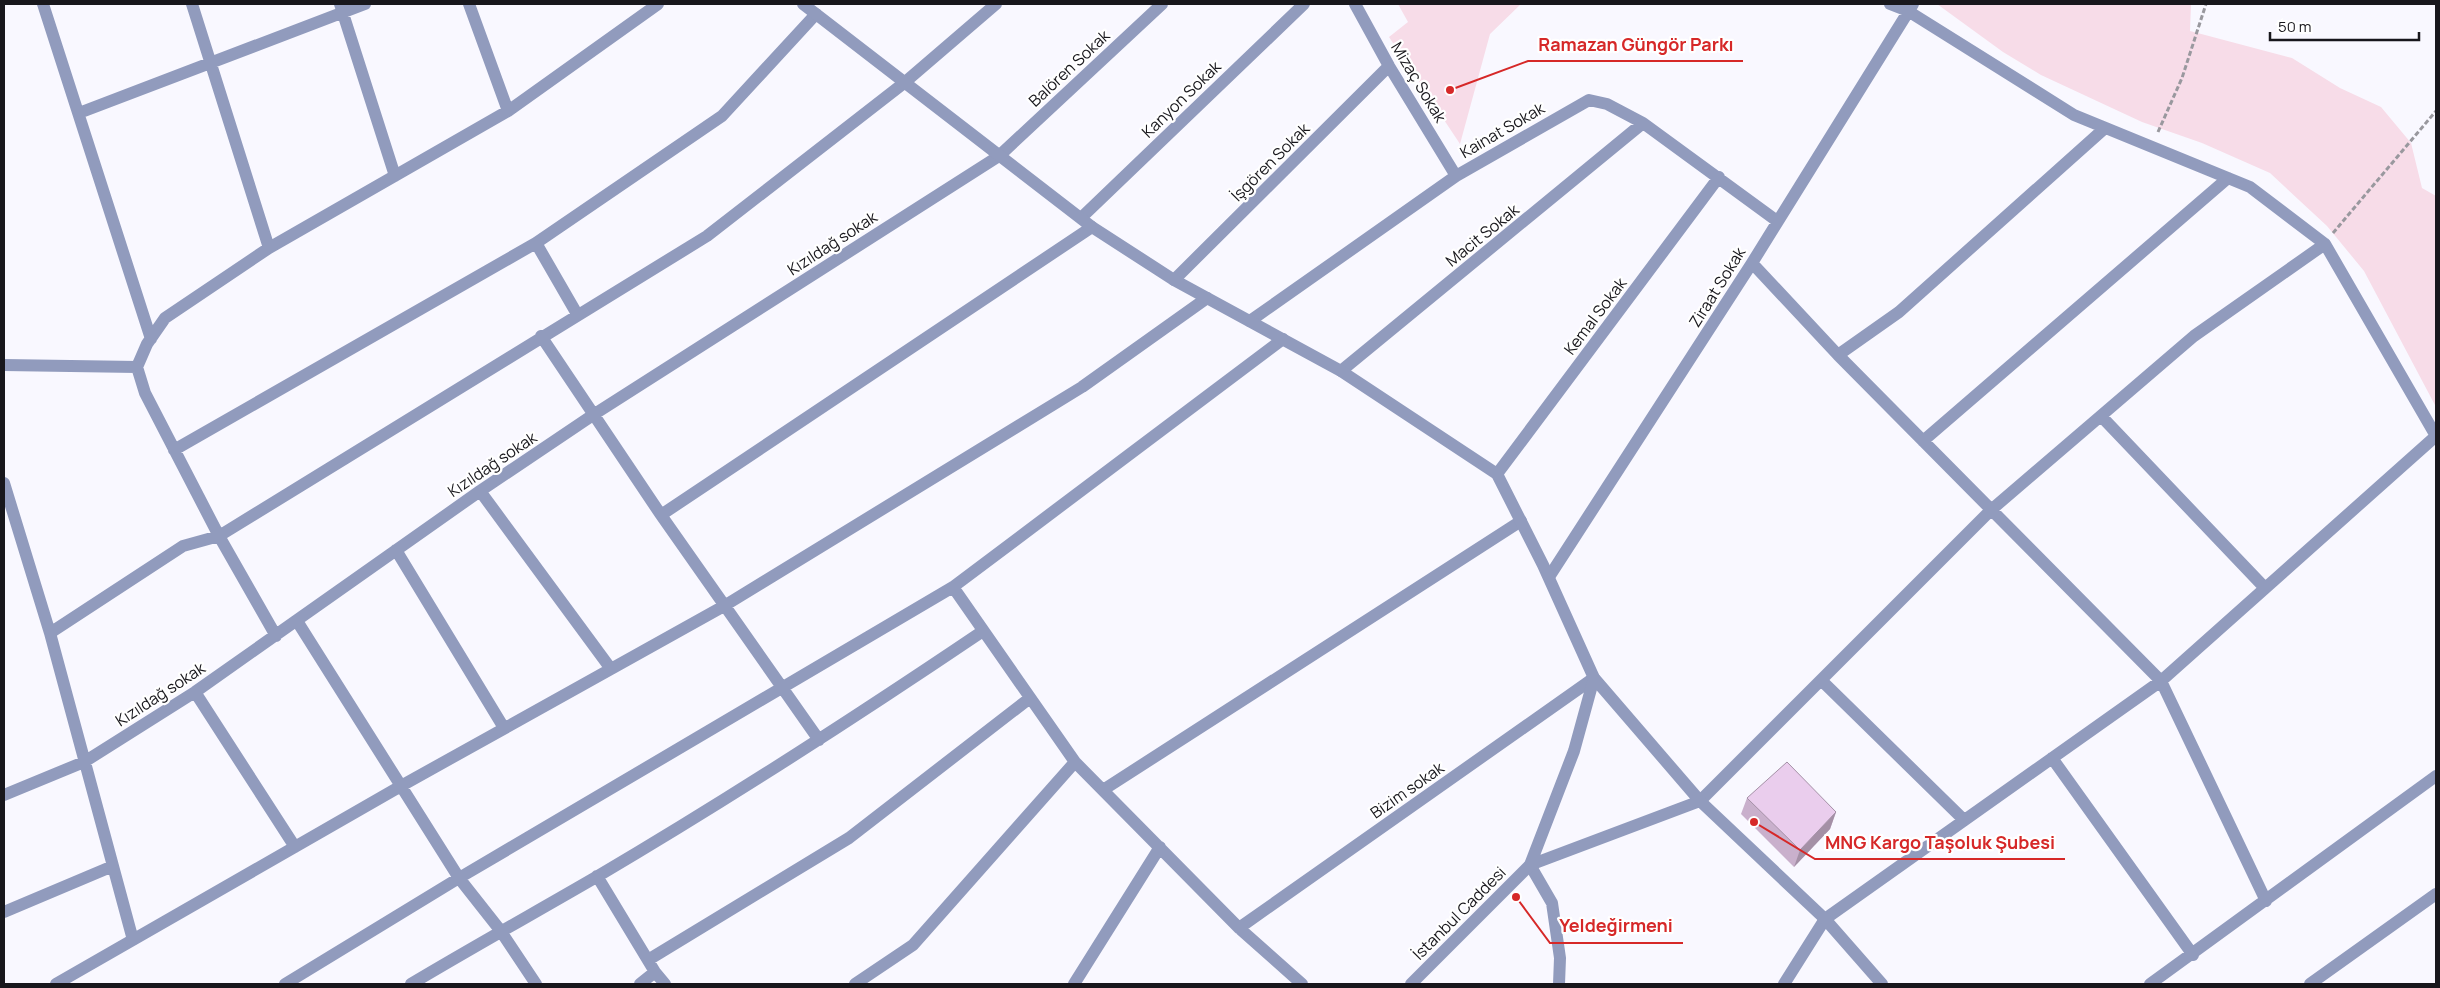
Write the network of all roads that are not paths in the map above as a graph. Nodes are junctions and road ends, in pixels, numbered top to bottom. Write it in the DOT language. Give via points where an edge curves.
graph roads {
  1 [pos="43,4"];
  2 [pos="192,4"];
  3 [pos="365,4"];
  4 [pos="468,4"];
  5 [pos="658,4"];
  6 [pos="803,4"];
  7 [pos="996,4"];
  8 [pos="1162,4"];
  9 [pos="1304,4"];
  10 [pos="1355,4"];
  11 [pos="1890,4"];
  12 [pos="342,8"];
  13 [pos="1911,8"];
  14 [pos="816,14"];
  15 [pos="211,63"];
  16 [pos="1389,66"];
  17 [pos="904,83"];
  18 [pos="508,111"];
  19 [pos="78,113"];
  20 [pos="1643,123"];
  21 [pos="2105,128"];
  22 [pos="999,156"];
  23 [pos="395,176"];
  24 [pos="1456,176"];
  25 [pos="1719,177"];
  26 [pos="2228,178"];
  27 [pos="1082,217"];
  28 [pos="1776,221"];
  29 [pos="1092,227"];
  30 [pos="536,243"];
  31 [pos="2324,244"];
  32 [pos="269,248"];
  33 [pos="1752,263"];
  34 [pos="1174,280"];
  35 [pos="1207,298"];
  36 [pos="577,314"];
  37 [pos="1250,321"];
  38 [pos="541,336"];
  39 [pos="151,338"];
  40 [pos="1283,339"];
  41 [pos="1838,355"];
  42 [pos="4,365"];
  43 [pos="137,367"];
  44 [pos="1341,371"];
  45 [pos="593,415"];
  46 [pos="2101,416"];
  47 [pos="2436,436"];
  48 [pos="1923,441"];
  49 [pos="174,450"];
  50 [pos="1497,474"];
  51 [pos="4,483"];
  52 [pos="480,491"];
  53 [pos="1991,510"];
  54 [pos="661,515"];
  55 [pos="1521,521"];
  56 [pos="219,536"];
  57 [pos="396,550"];
  58 [pos="1549,577"];
  59 [pos="953,587"];
  60 [pos="2265,588"];
  61 [pos="724,606"];
  62 [pos="297,622"];
  63 [pos="983,631"];
  64 [pos="50,633"];
  65 [pos="276,636"];
  66 [pos="610,669"];
  67 [pos="1594,678"];
  68 [pos="1821,680"];
  69 [pos="2161,681"];
  70 [pos="782,687"];
  71 [pos="195,692"];
  72 [pos="1030,698"];
  73 [pos="504,728"];
  74 [pos="820,740"];
  75 [pos="2052,758"];
  76 [pos="84,762"];
  77 [pos="1075,762"];
  78 [pos="2436,776"];
  79 [pos="401,786"];
  80 [pos="1103,790"];
  81 [pos="4,795"];
  82 [pos="1700,801"];
  83 [pos="1964,820"];
  84 [pos="295,847"];
  85 [pos="1160,847"];
  86 [pos="1530,865"];
  87 [pos="113,866"];
  88 [pos="597,876"];
  89 [pos="460,878"];
  90 [pos="2436,894"];
  91 [pos="2266,901"];
  92 [pos="4,912"];
  93 [pos="1825,919"];
  94 [pos="1239,928"];
  95 [pos="500,930"];
  96 [pos="133,940"];
  97 [pos="2193,955"];
  98 [pos="648,960"];
  99 [pos="655,972"];
  100 [pos="56,984"];
  101 [pos="285,984"];
  102 [pos="411,984"];
  103 [pos="536,984"];
  104 [pos="640,984"];
  105 [pos="665,984"];
  106 [pos="855,984"];
  107 [pos="1074,984"];
  108 [pos="1302,984"];
  109 [pos="1411,984"];
  110 [pos="1559,984"];
  111 [pos="1784,984"];
  112 [pos="1882,984"];
  113 [pos="2150,984"];
  114 [pos="2310,984"];
  1 -- 19 [label="street"];
  2 -- 15 [label="street"];
  3 -- 12 [label="street"];
  4 -- 18 [label="street"];
  5 -- 18 [label="street"];
  6 -- 14 [label="street"];
  7 -- 17 [label="street"];
  8 -- 22 [label="street, Balören Sokak"];
  9 -- 27 [label="street, Kanyon Sokak"];
  10 -- 16 [label="street, Mizaç Sokak"];
  11 -- 13 [label="street"];
  12 -- 15 [label="street"];
  12 -- 23 [label="street"];
  13 -- 21 [label="street" via="2074,116"];
  13 -- 28 [label="street, Ziraat Sokak"];
  14 -- 17 [label="street"];
  14 -- 30 [label="street" via="722,116"];
  15 -- 19 [label="street"];
  15 -- 32 [label="street"];
  16 -- 24 [label="street, Mizaç Sokak"];
  16 -- 34 [label="street, İşgören Sokak"];
  17 -- 22 [label="street"];
  17 -- 36 [label="street" via="707,236"];
  18 -- 23 [label="street"];
  19 -- 39 [label="street"];
  20 -- 24 [label="street, Kainat Sokak" via="1607,104 1589,100"];
  20 -- 25 [label="street, Kainat Sokak"];
  20 -- 44 [label="street, Macit Sokak"];
  21 -- 26 [label="street"];
  21 -- 41 [label="street" via="1899,312"];
  22 -- 27 [label="street"];
  22 -- 45 [label="street, Kızıldağ sokak"];
  23 -- 32 [label="street"];
  24 -- 37 [label="street, Kainat Sokak"];
  25 -- 28 [label="street, Kainat Sokak"];
  25 -- 50 [label="street, Kemal Sokak"];
  26 -- 31 [label="street" via="2250,187"];
  26 -- 48 [label="street"];
  27 -- 29 [label="street"];
  28 -- 33 [label="street, Ziraat Sokak"];
  29 -- 34 [label="street"];
  29 -- 54 [label="street"];
  30 -- 36 [label="street"];
  30 -- 49 [label="street"];
  31 -- 46 [label="street" via="2194,336"];
  31 -- 47 [label="street"];
  32 -- 39 [label="street" via="165,318"];
  33 -- 41 [label="street"];
  33 -- 58 [label="street, Ziraat Sokak"];
  34 -- 35 [label="street"];
  35 -- 37 [label="street"];
  35 -- 61 [label="street" via="1082,388"];
  36 -- 38 [label="street"];
  37 -- 40 [label="street"];
  38 -- 45 [label="street"];
  38 -- 56 [label="street"];
  39 -- 43 [label="street"];
  40 -- 44 [label="street"];
  40 -- 59 [label="street"];
  41 -- 48 [label="street"];
  42 -- 43 [label="street"];
  43 -- 49 [label="street" via="145,393"];
  44 -- 50 [label="street"];
  45 -- 52 [label="street, Kızıldağ sokak"];
  45 -- 54 [label="street"];
  46 -- 53 [label="street"];
  46 -- 60 [label="street"];
  47 -- 60 [label="street"];
  48 -- 53 [label="street"];
  49 -- 56 [label="street"];
  50 -- 55 [label="street"];
  51 -- 64 [label="street"];
  52 -- 57 [label="street, Kızıldağ sokak"];
  52 -- 66 [label="street"];
  53 -- 68 [label="street"];
  53 -- 69 [label="street"];
  54 -- 61 [label="street"];
  55 -- 58 [label="street"];
  55 -- 80 [label="street"];
  56 -- 64 [label="street" via="183,546"];
  56 -- 65 [label="street"];
  57 -- 62 [label="street, Kızıldağ sokak"];
  57 -- 73 [label="street"];
  58 -- 67 [label="street"];
  59 -- 63 [label="street"];
  59 -- 70 [label="street"];
  60 -- 69 [label="street"];
  61 -- 66 [label="street"];
  61 -- 70 [label="street"];
  62 -- 65 [label="street, Kızıldağ sokak"];
  62 -- 79 [label="street"];
  63 -- 72 [label="street"];
  63 -- 74 [label="street"];
  64 -- 76 [label="street"];
  65 -- 71 [label="street, Kızıldağ sokak"];
  66 -- 73 [label="street"];
  67 -- 82 [label="street"];
  67 -- 86 [label="street" via="1574,751"];
  67 -- 94 [label="street, Bizim sokak"];
  68 -- 82 [label="street"];
  68 -- 83 [label="street"];
  69 -- 75 [label="street"];
  69 -- 91 [label="street"];
  70 -- 74 [label="street"];
  70 -- 89 [label="street"];
  71 -- 76 [label="street, Kızıldağ sokak"];
  71 -- 84 [label="street"];
  72 -- 77 [label="street"];
  72 -- 98 [label="street" via="849,838"];
  73 -- 79 [label="street"];
  74 -- 88 [label="street"];
  75 -- 83 [label="street"];
  75 -- 97 [label="street"];
  76 -- 81 [label="street, Kızıldağ sokak"];
  76 -- 87 [label="street"];
  77 -- 80 [label="street"];
  77 -- 106 [label="street" via="913,945"];
  78 -- 91 [label="street"];
  79 -- 84 [label="street"];
  79 -- 89 [label="street"];
  80 -- 85 [label="street"];
  82 -- 86 [label="street"];
  82 -- 93 [label="street"];
  83 -- 93 [label="street"];
  84 -- 96 [label="street"];
  85 -- 94 [label="street"];
  85 -- 107 [label="street"];
  86 -- 109 [label="street, İstanbul Caddesi"];
  86 -- 110 [label="street" via="1552,903 1560,958"];
  87 -- 92 [label="street"];
  87 -- 96 [label="street"];
  88 -- 95 [label="street"];
  88 -- 98 [label="street"];
  89 -- 95 [label="street"];
  89 -- 101 [label="street"];
  90 -- 114 [label="street"];
  91 -- 97 [label="street"];
  93 -- 111 [label="street"];
  93 -- 112 [label="street"];
  94 -- 108 [label="street"];
  95 -- 102 [label="street"];
  95 -- 103 [label="street"];
  96 -- 100 [label="street"];
  97 -- 113 [label="street"];
  98 -- 99 [label="street"];
  99 -- 104 [label="street"];
  99 -- 105 [label="street"];
}
